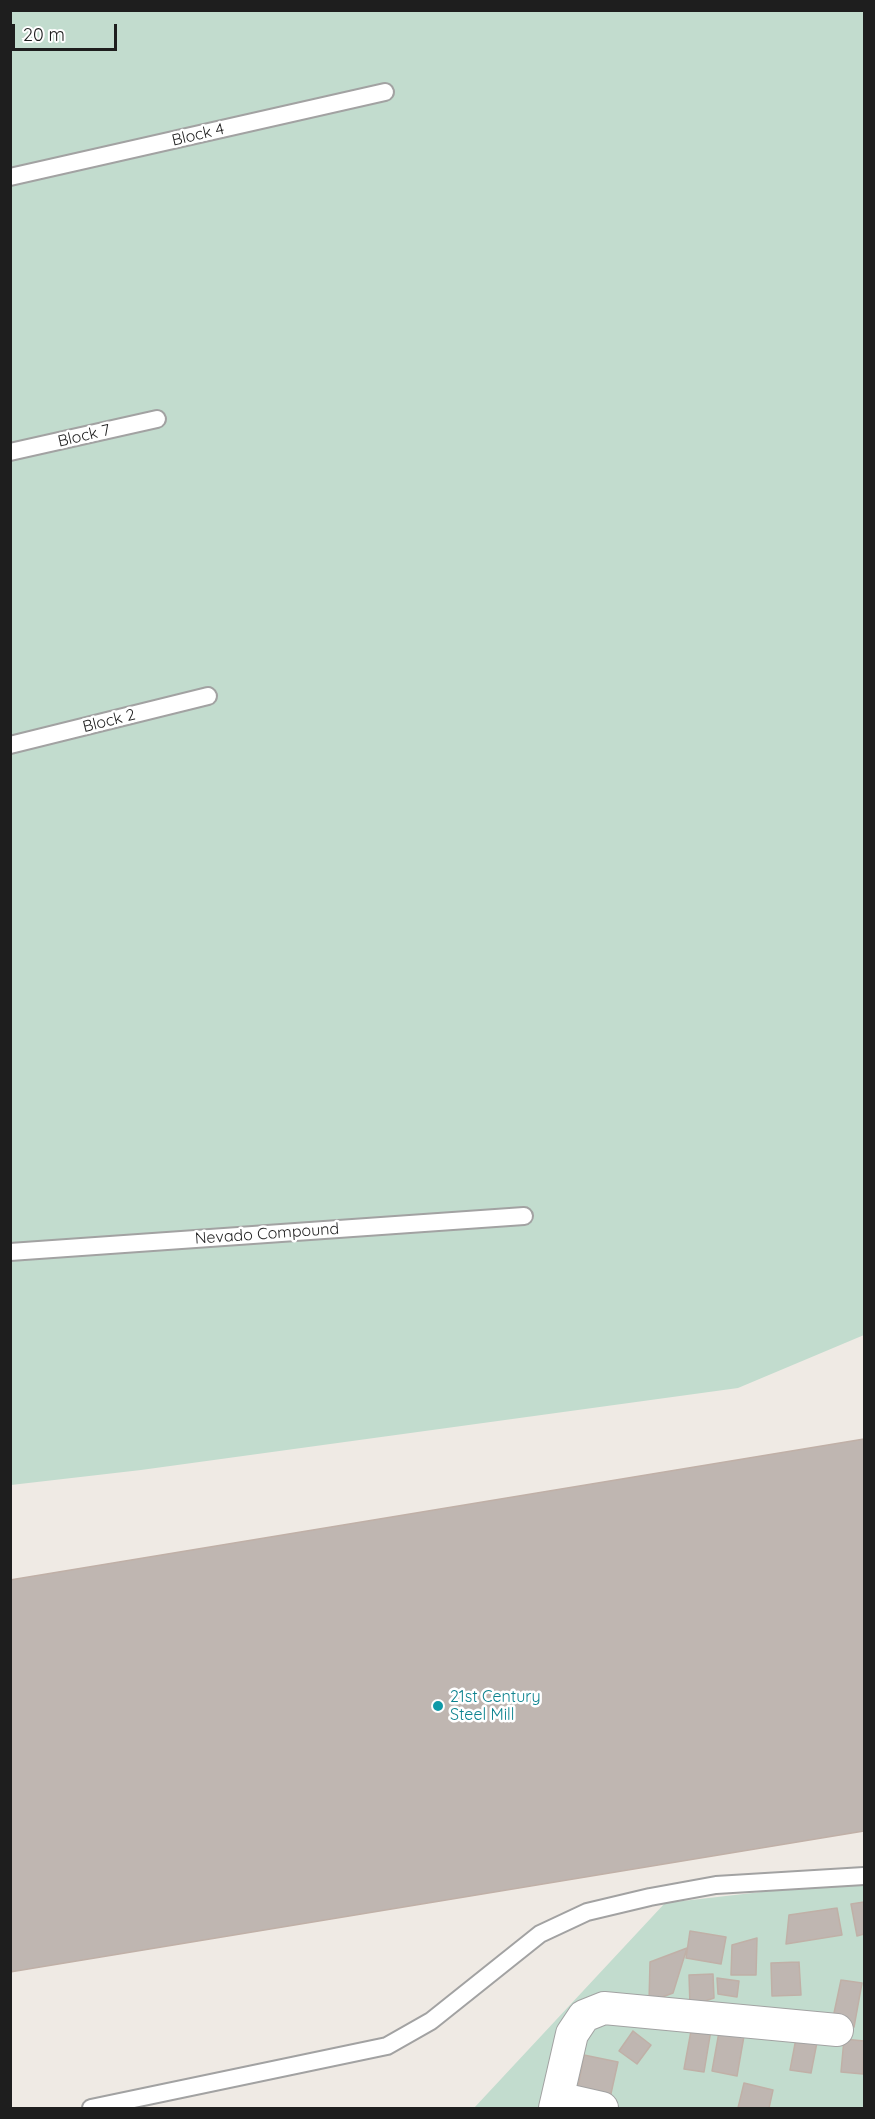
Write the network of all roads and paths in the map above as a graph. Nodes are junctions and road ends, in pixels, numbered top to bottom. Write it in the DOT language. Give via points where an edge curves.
graph roads {
  1 [pos="385,92"];
  2 [pos="10,177"];
  3 [pos="157,419"];
  4 [pos="10,452"];
  5 [pos="208,696"];
  6 [pos="10,745"];
  7 [pos="524,1216"];
  8 [pos="10,1252"];
  9 [pos="864,1876"];
  10 [pos="837,2030"];
  11 [pos="556,2103"];
  12 [pos="91,2109"];
  13 [pos="602,2109"];
  1 -- 2 [label="lane, Block 4"];
  3 -- 4 [label="lane, Block 7"];
  5 -- 6 [label="lane, Block 2"];
  7 -- 8 [label="lane, Nevado Compound"];
  9 -- 12 [label="lane" via="716,1885 587,1912 540,1934 431,2021 387,2046"];
  10 -- 11 [label="street" via="604,2008 584,2016 573,2034"];
  11 -- 13 [label="street"];
}
